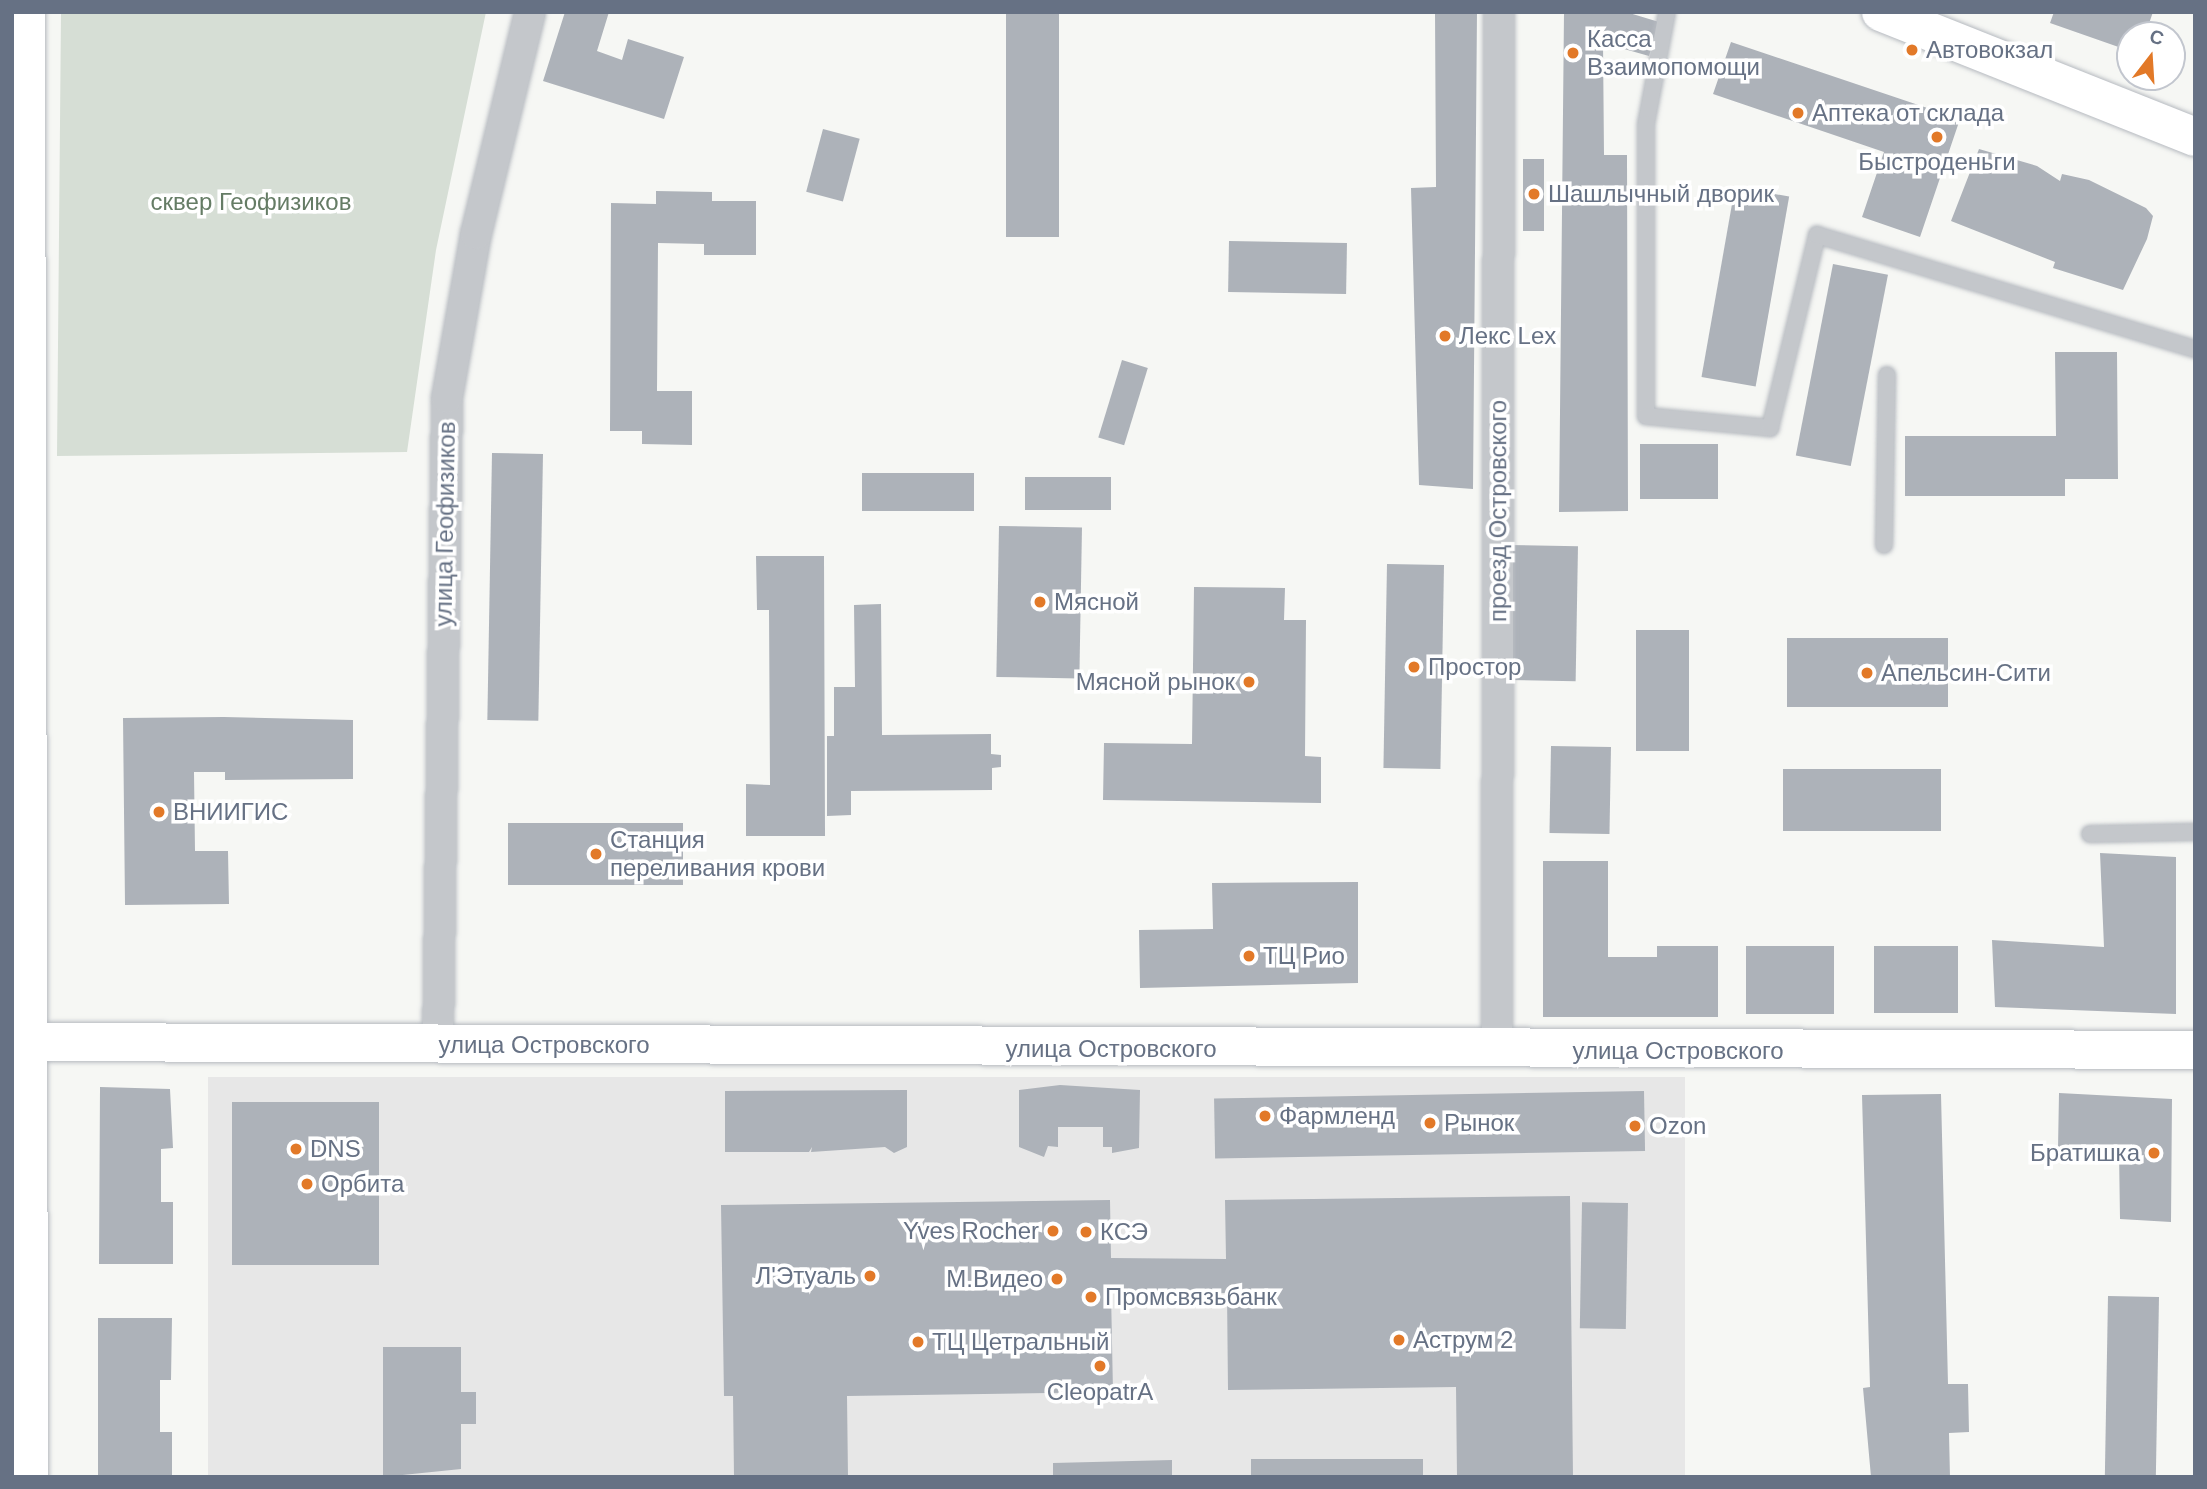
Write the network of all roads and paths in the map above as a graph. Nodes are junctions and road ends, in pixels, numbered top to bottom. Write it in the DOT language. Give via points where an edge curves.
graph roads {
  1 [pos="26,12"];
  2 [pos="530,12"];
  3 [pos="1499,12"];
  4 [pos="1667,12"];
  5 [pos="1881,12"];
  6 [pos="2195,137"];
  7 [pos="2195,349"];
  8 [pos="1887,375"];
  9 [pos="19,399"];
  10 [pos="1884,545"];
  11 [pos="19,818"];
  12 [pos="2195,832"];
  13 [pos="2090,834"];
  14 [pos="27,1042"];
  15 [pos="438,1044"];
  16 [pos="2195,1050"];
  17 [pos="1497,1051"];
  18 [pos="29,1477"];
  1 -- 9 [label="street"];
  2 -- 15 [label="street, улица Геофизиков" via="476,234 447,398"];
  3 -- 17 [label="street, проезд Островского"];
  4 -- 7 [label="lane" via="1646,124 1646,416 1770,428 1818,235"];
  5 -- 6 [label="street"];
  8 -- 10 [label="lane"];
  9 -- 11 [label="street"];
  11 -- 14 [label="street"];
  12 -- 13 [label="lane"];
  14 -- 15 [label="street, улица Островского"];
  14 -- 18 [label="street"];
  15 -- 17 [label="street, улица Островского"];
  16 -- 17 [label="street, улица Островского"];
}
